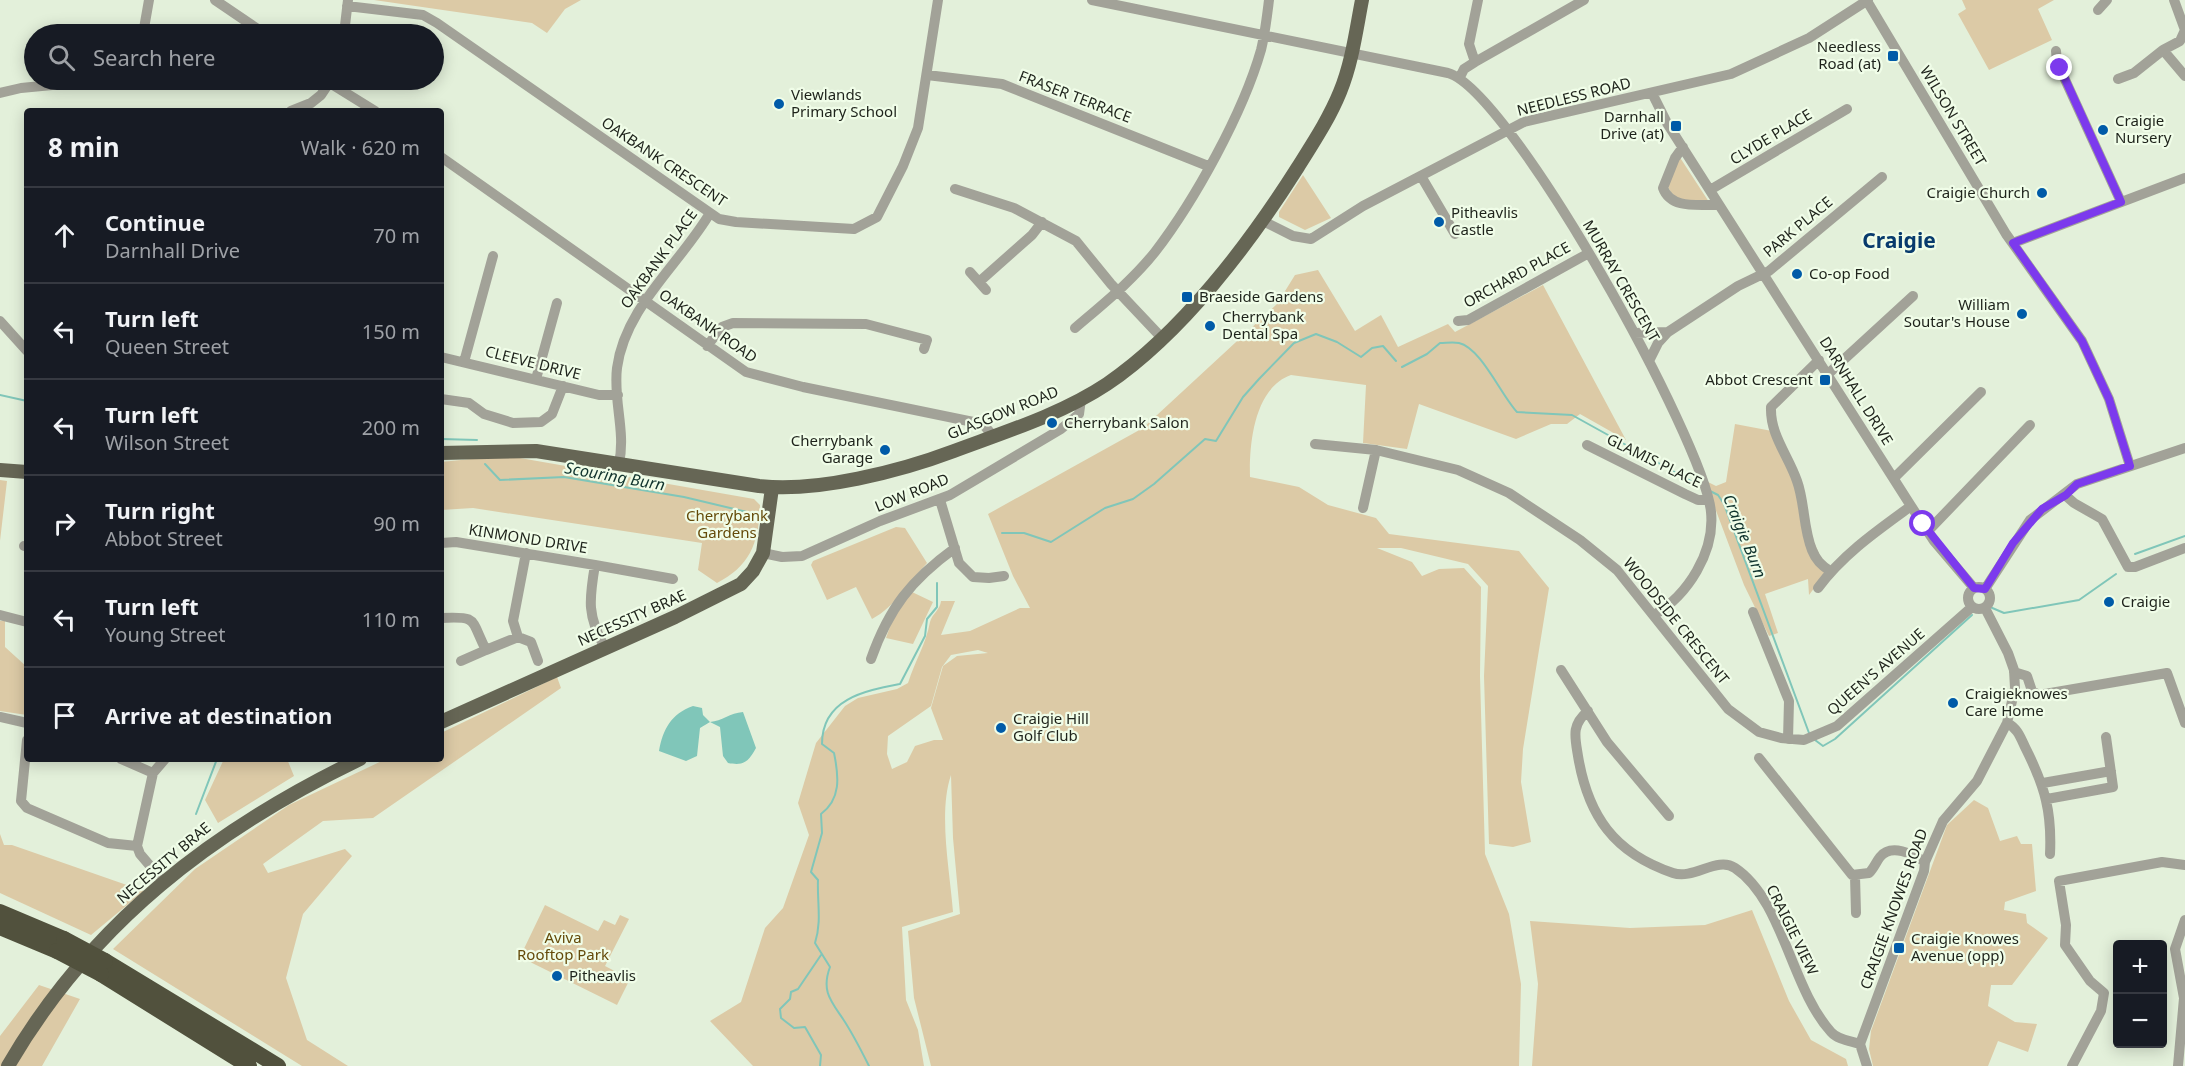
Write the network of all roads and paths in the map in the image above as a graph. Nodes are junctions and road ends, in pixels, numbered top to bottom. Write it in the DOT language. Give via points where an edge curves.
graph roads {
  1 [pos="148,0"];
  2 [pos="215,0"];
  3 [pos="938,0"];
  4 [pos="1092,0"];
  5 [pos="1269,0"];
  6 [pos="1362,0"];
  7 [pos="1478,0"];
  8 [pos="1584,0"];
  9 [pos="1867,0"];
  10 [pos="2107,0"];
  11 [pos="2174,0"];
  12 [pos="348,3"];
  13 [pos="1140,5"];
  14 [pos="2098,10"];
  15 [pos="144,24"];
  16 [pos="250,24"];
  17 [pos="345,24"];
  18 [pos="438,24"];
  19 [pos="444,28"];
  20 [pos="1264,35"];
  21 [pos="2163,50"];
  22 [pos="2056,51"];
  23 [pos="1352,53"];
  24 [pos="1474,62"];
  25 [pos="927,75"];
  26 [pos="2185,76"];
  27 [pos="1460,77"];
  28 [pos="2118,79"];
  29 [pos="24,88"];
  30 [pos="324,90"];
  31 [pos="342,90"];
  32 [pos="0,93"];
  33 [pos="1652,93"];
  34 [pos="298,108"];
  35 [pos="370,108"];
  36 [pos="1847,109"];
  37 [pos="1508,131"];
  38 [pos="1683,147"];
  39 [pos="444,159"];
  40 [pos="1208,166"];
  41 [pos="1421,176"];
  42 [pos="1882,177"];
  43 [pos="2185,178"];
  44 [pos="955,189"];
  45 [pos="1710,190"];
  46 [pos="2121,202"];
  47 [pos="1719,205"];
  48 [pos="710,213"];
  49 [pos="1263,221"];
  50 [pos="1042,222"];
  51 [pos="1455,234"];
  52 [pos="2013,243"];
  53 [pos="1589,253"];
  54 [pos="493,256"];
  55 [pos="970,272"];
  56 [pos="1764,273"];
  57 [pos="1118,291"];
  58 [pos="1913,296"];
  59 [pos="647,302"];
  60 [pos="557,303"];
  61 [pos="0,321"];
  62 [pos="1458,321"];
  63 [pos="1076,328"];
  64 [pos="1668,332"];
  65 [pos="1635,333"];
  66 [pos="1161,337"];
  67 [pos="707,346"];
  68 [pos="24,348"];
  69 [pos="924,350"];
  70 [pos="444,358"];
  71 [pos="1819,360"];
  72 [pos="1649,361"];
  73 [pos="464,362"];
  74 [pos="1828,374"];
  75 [pos="536,379"];
  76 [pos="563,386"];
  77 [pos="1981,392"];
  78 [pos="618,395"];
  79 [pos="444,399"];
  80 [pos="1081,399"];
  81 [pos="2030,425"];
  82 [pos="993,436"];
  83 [pos="1315,444"];
  84 [pos="1587,445"];
  85 [pos="2185,448"];
  86 [pos="1376,450"];
  87 [pos="444,453"];
  88 [pos="619,463"];
  89 [pos="2130,466"];
  90 [pos="0,470"];
  91 [pos="24,472"];
  92 [pos="1894,478"];
  93 [pos="772,488"];
  94 [pos="1705,492"];
  95 [pos="2066,495"];
  96 [pos="940,500"];
  97 [pos="1911,506"];
  98 [pos="1363,508"];
  99 [pos="1928,531"];
  100 [pos="444,543"];
  101 [pos="955,548"];
  102 [pos="2185,548"];
  103 [pos="526,553"];
  104 [pos="763,553"];
  105 [pos="595,565"];
  106 [pos="1830,571"];
  107 [pos="1004,576"];
  108 [pos="673,579"];
  109 [pos="1818,588"];
  110 [pos="1979,589"];
  111 [pos="1972,607"];
  112 [pos="1984,608"];
  113 [pos="1753,612"];
  114 [pos="0,615"];
  115 [pos="1654,615"];
  116 [pos="444,618"];
  117 [pos="24,621"];
  118 [pos="518,637"];
  119 [pos="604,648"];
  120 [pos="486,650"];
  121 [pos="871,659"];
  122 [pos="461,661"];
  123 [pos="538,661"];
  124 [pos="1561,670"];
  125 [pos="2014,672"];
  126 [pos="1587,711"];
  127 [pos="0,717"];
  128 [pos="444,721"];
  129 [pos="24,722"];
  130 [pos="2007,723"];
  131 [pos="2185,723"];
  132 [pos="2106,737"];
  133 [pos="1788,739"];
  134 [pos="1759,758"];
  135 [pos="25,762"];
  136 [pos="128,762"];
  137 [pos="162,762"];
  138 [pos="354,762"];
  139 [pos="2111,771"];
  140 [pos="153,773"];
  141 [pos="2043,783"];
  142 [pos="2047,799"];
  143 [pos="1669,816"];
  144 [pos="137,846"];
  145 [pos="2050,855"];
  146 [pos="1925,862"];
  147 [pos="2185,866"];
  148 [pos="1855,876"];
  149 [pos="163,881"];
  150 [pos="0,912"];
  151 [pos="1856,913"];
  152 [pos="2185,920"];
  153 [pos="0,927"];
  154 [pos="61,945"];
  155 [pos="103,967"];
  156 [pos="1860,1044"];
  157 [pos="8,1066"];
  158 [pos="249,1066"];
  159 [pos="278,1066"];
  160 [pos="1867,1066"];
  161 [pos="2072,1066"];
  162 [pos="2178,1066"];
  1 -- 15 [label="street"];
  2 -- 16 [label="street"];
  3 -- 25 [label="street, OAKBANK CRESCENT"];
  4 -- 13 [label="street"];
  5 -- 20 [label="street"];
  6 -- 23 [label="main road, GLASGOW ROAD"];
  7 -- 24 [label="street" via="1469,44"];
  8 -- 24 [label="street"];
  9 -- 33 [label="street, NEEDLESS ROAD" via="1824,30 1774,56 1731,74"];
  9 -- 52 [label="street, WILSON STREET"];
  10 -- 14 [label="street"];
  11 -- 21 [label="street" via="2185,30 2180,41"];
  12 -- 17 [label="street"];
  12 -- 18 [label="street, OAKBANK CRESCENT" via="423,15"];
  13 -- 20 [label="street"];
  19 -- 48 [label="street, OAKBANK CRESCENT"];
  20 -- 23 [label="street"];
  20 -- 40 [label="street" via="1239,110"];
  21 -- 26 [label="street"];
  21 -- 28 [label="street" via="2134,73"];
  22 -- 46 [label="street" via="2056,62"];
  23 -- 27 [label="street"];
  23 -- 49 [label="main road, GLASGOW ROAD" via="1331,112"];
  24 -- 27 [label="street"];
  25 -- 40 [label="street, FRASER TERRACE" via="1002,84"];
  25 -- 48 [label="street, OAKBANK CRESCENT" via="913,144 877,217 854,229 736,222"];
  27 -- 37 [label="street, MURRAY CRESCENT"];
  29 -- 32 [label="street"];
  30 -- 34 [label="street" via="311,103"];
  31 -- 35 [label="street"];
  33 -- 37 [label="street, NEEDLESS ROAD" via="1532,119"];
  33 -- 38 [label="street, DARNHALL DRIVE"];
  36 -- 45 [label="street, CLYDE PLACE"];
  37 -- 41 [label="street, NEEDLESS ROAD"];
  37 -- 53 [label="street, MURRAY CRESCENT"];
  38 -- 45 [label="street, DARNHALL DRIVE"];
  38 -- 47 [label="street" via="1663,188 1666,197 1673,202"];
  39 -- 59 [label="street, OAKBANK ROAD"];
  40 -- 57 [label="street" via="1154,252"];
  41 -- 49 [label="street, NEEDLESS ROAD" via="1311,239 1299,239"];
  41 -- 51 [label="street"];
  42 -- 56 [label="street, PARK PLACE"];
  43 -- 46 [label="street"];
  44 -- 50 [label="street" via="1014,208"];
  45 -- 47 [label="street, DARNHALL DRIVE"];
  46 -- 52 [label="street"];
  47 -- 56 [label="street, DARNHALL DRIVE"];
  48 -- 59 [label="street, OAKBANK PLACE"];
  49 -- 66 [label="main road, GLASGOW ROAD"];
  50 -- 55 [label="street" via="982,286"];
  50 -- 57 [label="street" via="1076,241"];
  52 -- 89 [label="street, WILSON STREET" via="2082,341 2109,399"];
  53 -- 62 [label="street, ORCHARD PLACE" via="1468,320"];
  53 -- 65 [label="street, MURRAY CRESCENT"];
  54 -- 73 [label="street"];
  56 -- 64 [label="street, PARK PLACE"];
  56 -- 71 [label="street, DARNHALL DRIVE"];
  57 -- 63 [label="street"];
  57 -- 66 [label="street"];
  58 -- 74 [label="street"];
  59 -- 67 [label="street, OAKBANK ROAD"];
  59 -- 78 [label="street, OAKBANK PLACE" via="632,321 620,351 616,370"];
  60 -- 75 [label="street"];
  61 -- 68 [label="street"];
  64 -- 65 [label="street, PARK PLACE"];
  64 -- 72 [label="street, PARK PLACE"];
  65 -- 72 [label="street, MURRAY CRESCENT"];
  66 -- 80 [label="main road, GLASGOW ROAD" via="1116,377"];
  67 -- 69 [label="street" via="722,327 733,323 866,324 927,340"];
  67 -- 82 [label="street, OAKBANK ROAD" via="755,376 982,424"];
  70 -- 73 [label="street, CLEEVE DRIVE"];
  71 -- 74 [label="street, DARNHALL DRIVE"];
  71 -- 106 [label="street" via="1770,407 1770,419 1801,494 1812,550 1818,562"];
  72 -- 94 [label="street, MURRAY CRESCENT"];
  73 -- 75 [label="street, CLEEVE DRIVE"];
  74 -- 92 [label="street, DARNHALL DRIVE"];
  75 -- 76 [label="street, CLEEVE DRIVE"];
  76 -- 78 [label="street, CLEEVE DRIVE" via="599,395"];
  76 -- 79 [label="street" via="552,414 541,422 513,423 484,414 469,403"];
  77 -- 92 [label="street"];
  78 -- 88 [label="street, OAKBANK PLACE" via="622,449"];
  80 -- 82 [label="main road, GLASGOW ROAD"];
  80 -- 96 [label="street, LOW ROAD" via="1078,414 1061,429"];
  81 -- 99 [label="street"];
  82 -- 93 [label="main road, GLASGOW ROAD" via="896,471"];
  83 -- 86 [label="street, WOODSIDE CRESCENT"];
  84 -- 94 [label="street, GLAMIS PLACE" via="1698,500"];
  85 -- 89 [label="street"];
  86 -- 98 [label="street"];
  86 -- 115 [label="street, WOODSIDE CRESCENT" via="1458,470 1509,493 1617,570"];
  87 -- 88 [label="main road, GLASGOW ROAD" via="536,451"];
  88 -- 93 [label="main road, GLASGOW ROAD"];
  89 -- 95 [label="street" via="2077,484"];
  90 -- 91 [label="main road"];
  92 -- 97 [label="street, DARNHALL DRIVE"];
  93 -- 104 [label="main road, NECESSITY BRAE"];
  94 -- 115 [label="street, MURRAY CRESCENT" via="1711,511 1711,531 1703,560 1689,584"];
  95 -- 102 [label="street" via="2102,519 2128,567"];
  95 -- 110 [label="street" via="2030,520"];
  96 -- 101 [label="street"];
  96 -- 104 [label="street, LOW ROAD" via="802,555 782,557"];
  97 -- 99 [label="street, DARNHALL DRIVE"];
  97 -- 106 [label="street" via="1865,539"];
  99 -- 110 [label="street, DARNHALL DRIVE"];
  100 -- 103 [label="street, KINMOND DRIVE"];
  101 -- 107 [label="street" via="959,563 973,577"];
  101 -- 121 [label="street" via="936,561 898,601 883,625"];
  103 -- 105 [label="street, KINMOND DRIVE"];
  103 -- 118 [label="street" via="513,621"];
  104 -- 119 [label="main road, NECESSITY BRAE" via="741,584"];
  105 -- 108 [label="street"];
  105 -- 119 [label="street, KINMOND DRIVE" via="589,610"];
  106 -- 109 [label="street"];
  110 -- 111 [label="street" via="1968,597"];
  110 -- 112 [label="street" via="1990,600"];
  111 -- 112 [label="street"];
  111 -- 133 [label="street, QUEEN'S AVENUE" via="1848,719 1815,737"];
  112 -- 125 [label="street, CRAIGIE KNOWES ROAD"];
  113 -- 133 [label="street" via="1789,701"];
  114 -- 117 [label="street"];
  115 -- 133 [label="street, WOODSIDE CRESCENT" via="1728,709 1759,732"];
  116 -- 120 [label="street" via="473,620"];
  118 -- 120 [label="street"];
  118 -- 123 [label="street" via="531,642"];
  119 -- 128 [label="main road, NECESSITY BRAE"];
  120 -- 122 [label="street"];
  124 -- 126 [label="street"];
  125 -- 130 [label="street, CRAIGIE KNOWES ROAD"];
  125 -- 131 [label="street" via="2026,676 2032,691 2039,695 2168,672"];
  126 -- 143 [label="street" via="1607,742"];
  126 -- 156 [label="street, CRAIGIE VIEW" via="1574,731 1584,786 1601,823 1625,847 1671,873 1687,875 1729,865 1753,883 1768,908 1794,972 1831,1034"];
  127 -- 129 [label="street"];
  130 -- 141 [label="street" via="2018,732"];
  130 -- 146 [label="street, CRAIGIE KNOWES ROAD" via="1977,781 1943,821"];
  132 -- 139 [label="street"];
  134 -- 148 [label="street"];
  135 -- 144 [label="street" via="21,801 27,808 108,843"];
  136 -- 140 [label="street"];
  137 -- 140 [label="street"];
  138 -- 149 [label="main road, NECESSITY BRAE" via="286,796 224,834"];
  139 -- 141 [label="street"];
  139 -- 142 [label="street" via="2113,786"];
  140 -- 144 [label="street"];
  141 -- 142 [label="street"];
  142 -- 145 [label="street"];
  144 -- 149 [label="street"];
  146 -- 148 [label="street" via="1890,850 1871,871"];
  146 -- 156 [label="street, CRAIGIE KNOWES ROAD"];
  147 -- 161 [label="street" via="2162,862 2059,881 2065,945 2104,993 2101,1011"];
  148 -- 151 [label="street"];
  149 -- 157 [label="main road, NECESSITY BRAE" via="69,977"];
  150 -- 154 [label="highway"];
  152 -- 162 [label="street" via="2175,949 2184,998"];
  153 -- 154 [label="highway"];
  154 -- 155 [label="highway, bridge"];
  155 -- 158 [label="highway"];
  155 -- 159 [label="highway"];
  156 -- 160 [label="street"];
}
